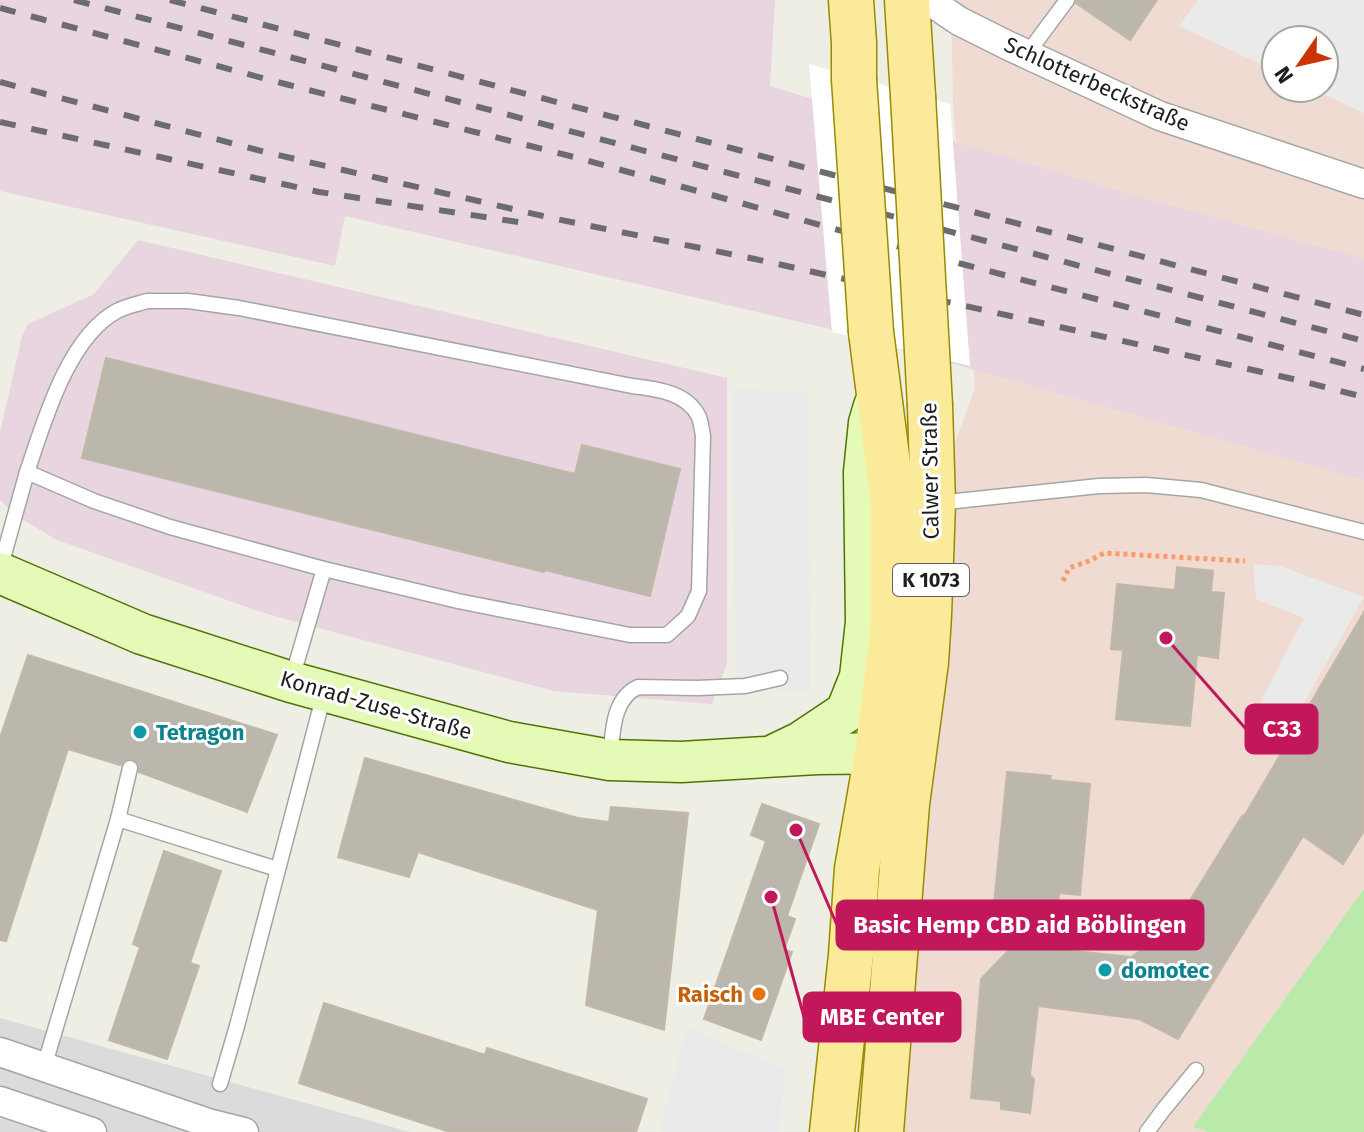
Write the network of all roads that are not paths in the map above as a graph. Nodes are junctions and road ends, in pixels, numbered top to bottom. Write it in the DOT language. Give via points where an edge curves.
graph roads {
  1 [pos="851,0"];
  2 [pos="907,0"];
  3 [pos="928,0"];
  4 [pos="1067,0"];
  5 [pos="1027,54"];
  6 [pos="1364,184"];
  7 [pos="878,392"];
  8 [pos="27,472"];
  9 [pos="913,503"];
  10 [pos="1364,532"];
  11 [pos="324,569"];
  12 [pos="0,571"];
  13 [pos="780,678"];
  14 [pos="307,687"];
  15 [pos="846,712"];
  16 [pos="895,753"];
  17 [pos="769,758"];
  18 [pos="610,760"];
  19 [pos="130,768"];
  20 [pos="118,819"];
  21 [pos="277,869"];
  22 [pos="0,1052"];
  23 [pos="44,1067"];
  24 [pos="1196,1070"];
  25 [pos="220,1084"];
  26 [pos="0,1101"];
  27 [pos="92,1132"];
  28 [pos="244,1132"];
  29 [pos="832,1132"];
  30 [pos="881,1132"];
  31 [pos="1147,1132"];
  1 -- 7 [label="main road, Calwer Straße / K 1073, bridge"];
  2 -- 9 [label="main road, Calwer Straße / K 1073, bridge" via="930,406"];
  3 -- 5 [label="street, Schlotterbeckstraße"];
  4 -- 5 [label="lane"];
  5 -- 6 [label="street, Schlotterbeckstraße" via="1160,116"];
  7 -- 9 [label="main road, Calwer Straße / K 1073"];
  7 -- 15 [label="street, Calwer Straße" via="864,472 866,622 860,677"];
  8 -- 11 [label="lane" via="170,527"];
  8 -- 11 [label="lane" via="72,359 117,311 147,301 239,308 666,391 698,415 703,436 699,591 688,616 667,635 630,635"];
  8 -- 12 [label="lane"];
  9 -- 10 [label="lane" via="1146,485 1201,490"];
  9 -- 16 [label="main road, Calwer Straße / K 1073" via="893,626"];
  11 -- 14 [label="lane" via="307,625"];
  12 -- 14 [label="street, Konrad-Zuse-Straße" via="142,634"];
  13 -- 18 [label="lane" via="745,686 629,691 615,719"];
  14 -- 18 [label="street, Konrad-Zuse-Straße" via="509,742"];
  14 -- 21 [label="lane"];
  15 -- 17 [label="street, Konrad-Zuse-Straße"];
  16 -- 17 [label="street, Konrad-Zuse-Straße"];
  16 -- 29 [label="main road, Calwer Straße / K 1073" via="857,869"];
  16 -- 30 [label="main road, Calwer Straße / K 1073" via="907,804"];
  17 -- 18 [label="street, Konrad-Zuse-Straße"];
  19 -- 20 [label="lane"];
  20 -- 21 [label="lane"];
  20 -- 23 [label="lane"];
  21 -- 25 [label="lane"];
  22 -- 23 [label="street"];
  23 -- 28 [label="street"];
  24 -- 31 [label="lane"];
  26 -- 27 [label="street"];
}
